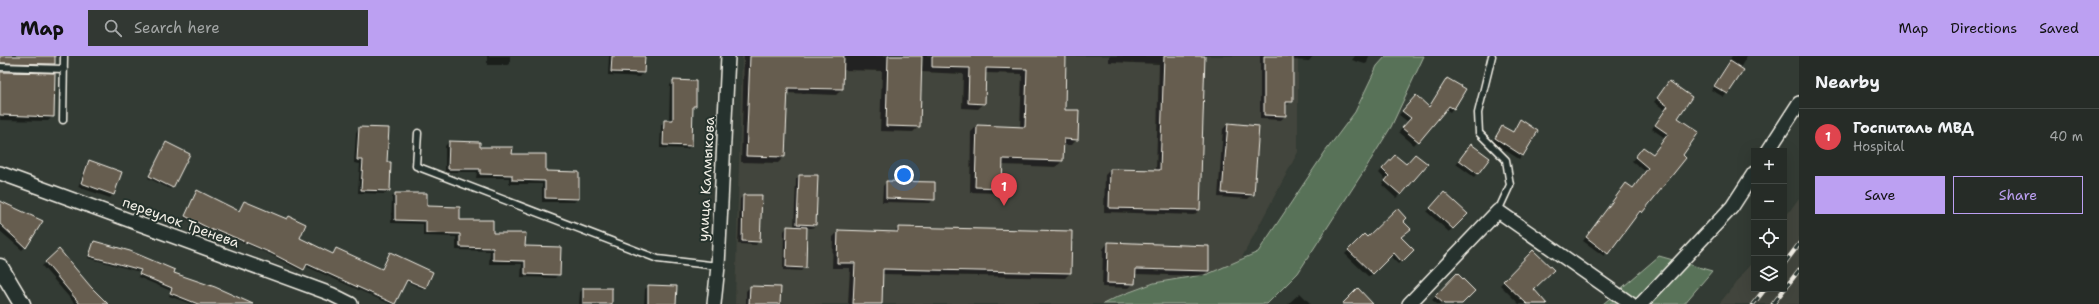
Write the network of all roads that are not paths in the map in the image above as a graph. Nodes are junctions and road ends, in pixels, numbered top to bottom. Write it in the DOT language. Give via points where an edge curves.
graph roads {
  1 [pos="64,56"];
  2 [pos="728,56"];
  3 [pos="1492,56"];
  4 [pos="0,67"];
  5 [pos="64,69"];
  6 [pos="1799,103"];
  7 [pos="63,120"];
  8 [pos="418,133"];
  9 [pos="1770,148"];
  10 [pos="0,173"];
  11 [pos="1751,178"];
  12 [pos="1498,211"];
  13 [pos="718,266"];
  14 [pos="0,267"];
  15 [pos="22,304"];
  16 [pos="351,304"];
  17 [pos="714,304"];
  18 [pos="1409,304"];
  19 [pos="1631,304"];
  20 [pos="1641,304"];
  1 -- 5 [label="lane"];
  2 -- 13 [label="street, улица Калмыкова"];
  3 -- 12 [label="lane" via="1478,113 1479,133 1506,160 1510,185"];
  4 -- 5 [label="lane"];
  5 -- 7 [label="lane"];
  6 -- 9 [label="street"];
  8 -- 13 [label="lane" via="416,166 658,259"];
  10 -- 16 [label="street, переулок Тренева" via="331,294"];
  11 -- 20 [label="street" via="1732,207"];
  12 -- 18 [label="street"];
  12 -- 19 [label="street"];
  13 -- 17 [label="street, улица Калмыкова"];
  14 -- 15 [label="street"];
}
